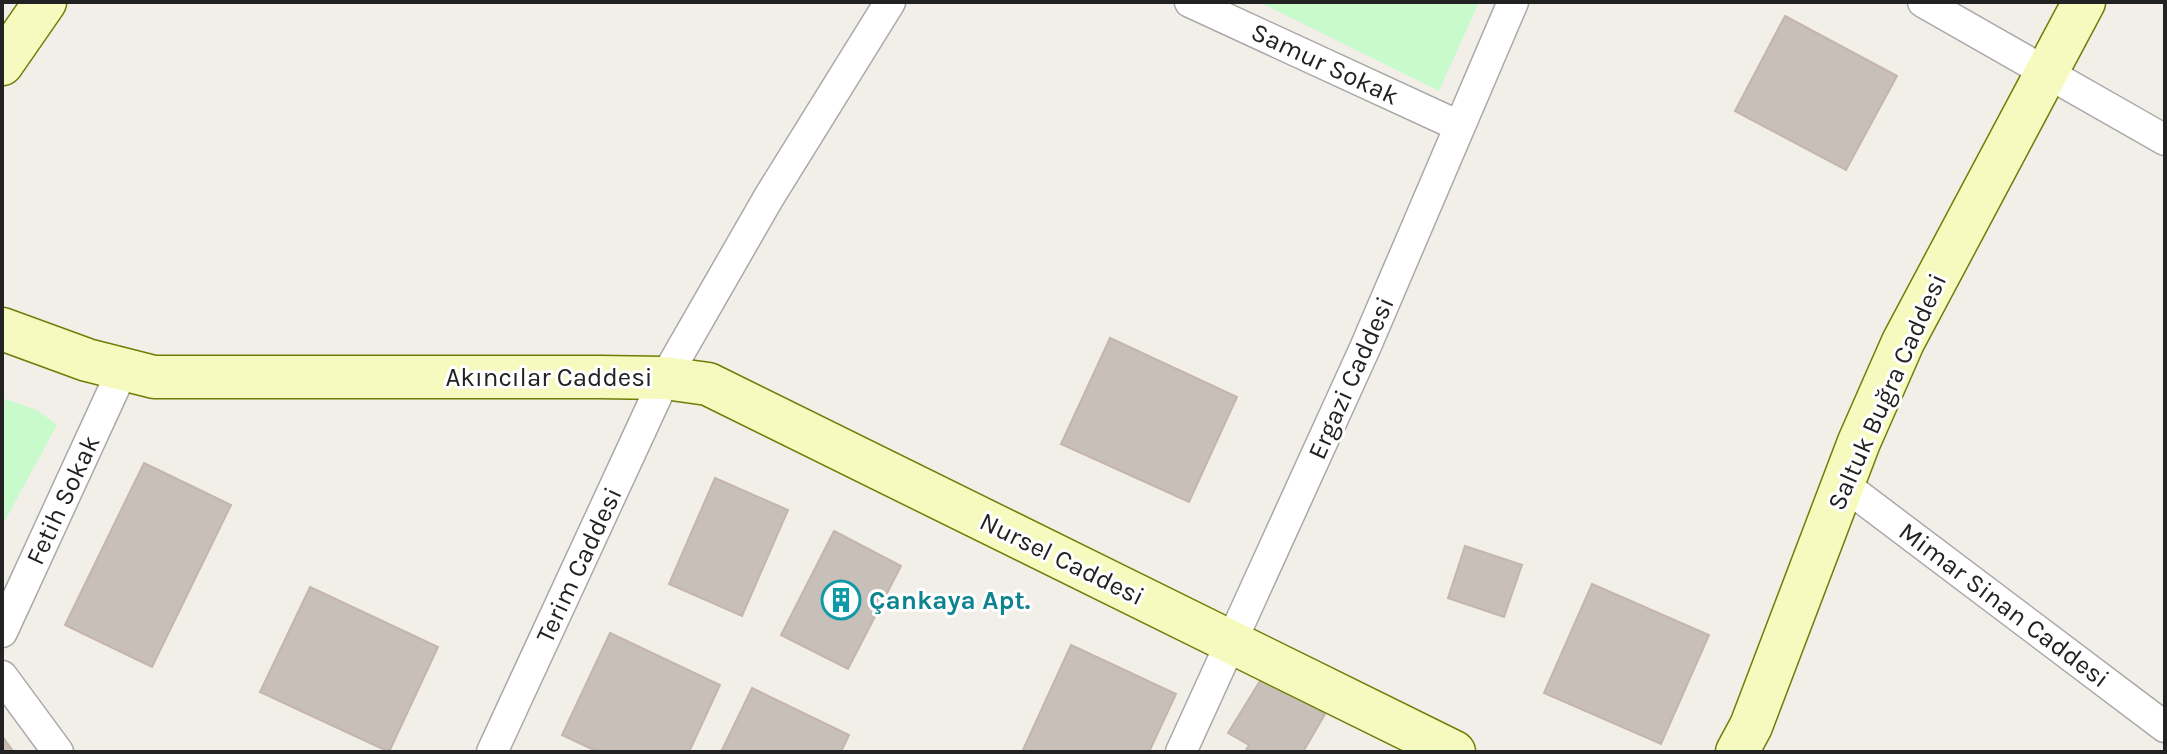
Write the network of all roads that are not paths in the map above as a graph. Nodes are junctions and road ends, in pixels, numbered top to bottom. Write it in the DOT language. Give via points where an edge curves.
graph roads {
  1 [pos="45,2"];
  2 [pos="890,2"];
  3 [pos="1190,2"];
  4 [pos="1513,2"];
  5 [pos="1923,2"];
  6 [pos="2084,2"];
  7 [pos="2,64"];
  8 [pos="2045,72"];
  9 [pos="1459,126"];
  10 [pos="2165,140"];
  11 [pos="2,329"];
  12 [pos="123,369"];
  13 [pos="665,378"];
  14 [pos="1843,484"];
  15 [pos="2,632"];
  16 [pos="1233,643"];
  17 [pos="2,676"];
  18 [pos="2165,727"];
  19 [pos="503,748"];
  20 [pos="58,752"];
  21 [pos="1181,752"];
  22 [pos="1454,752"];
  23 [pos="1737,752"];
  1 -- 7 [label="street"];
  2 -- 13 [label="street, Akıncılar Caddesi"];
  3 -- 9 [label="street, Samur Sokak"];
  4 -- 9 [label="street, Ergazi Caddesi"];
  5 -- 8 [label="street"];
  6 -- 8 [label="street, Saltuk Buğra Caddesi"];
  8 -- 10 [label="street"];
  8 -- 14 [label="street, Saltuk Buğra Caddesi" via="1903,342"];
  9 -- 16 [label="street, Ergazi Caddesi"];
  11 -- 12 [label="street, Akıncılar Caddesi"];
  12 -- 13 [label="street, Akıncılar Caddesi" via="154,377"];
  12 -- 15 [label="street, Fetih Sokak"];
  13 -- 16 [label="street, Nursel Caddesi" via="708,384"];
  13 -- 19 [label="street, Terim Caddesi"];
  14 -- 18 [label="street, Mimar Sinan Caddesi"];
  14 -- 23 [label="street, Saltuk Buğra Caddesi"];
  16 -- 21 [label="street, Ergazi Caddesi"];
  16 -- 22 [label="street, Nursel Caddesi"];
  17 -- 20 [label="street"];
}
